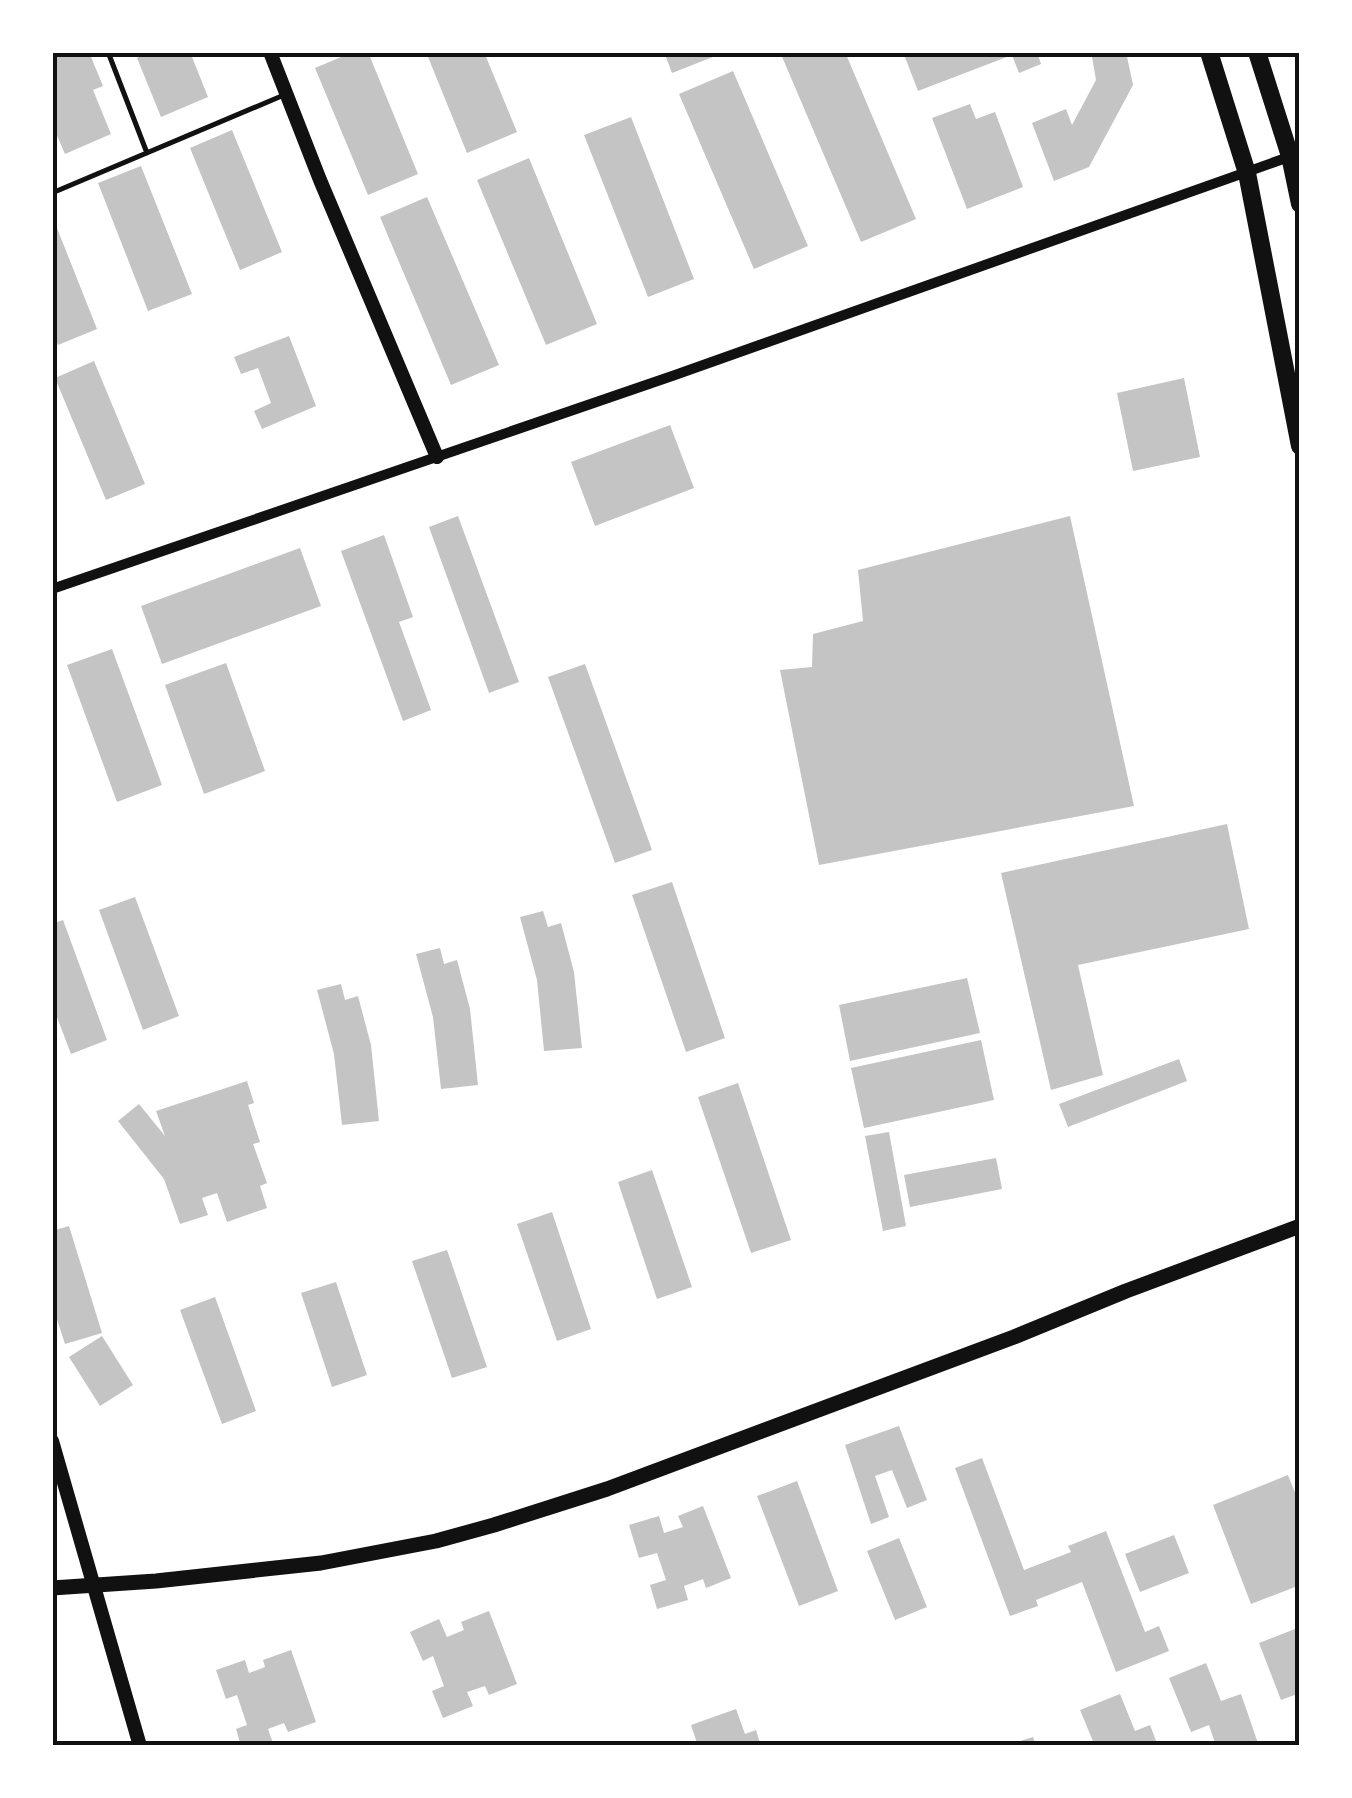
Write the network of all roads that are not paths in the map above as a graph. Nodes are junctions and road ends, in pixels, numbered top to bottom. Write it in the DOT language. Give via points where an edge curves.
graph roads {
  1 [pos="108,52"];
  2 [pos="270,52"];
  3 [pos="1210,52"];
  4 [pos="1257,52"];
  5 [pos="287,94"];
  6 [pos="147,153"];
  7 [pos="1295,154"];
  8 [pos="1248,173"];
  9 [pos="52,192"];
  10 [pos="1300,204"];
  11 [pos="1300,446"];
  12 [pos="437,458"];
  13 [pos="52,589"];
  14 [pos="1300,1226"];
  15 [pos="52,1441"];
  16 [pos="94,1586"];
  17 [pos="52,1588"];
  18 [pos="140,1746"];
  1 -- 6 [label="lane"];
  2 -- 5 [label="street"];
  3 -- 8 [label="main road"];
  4 -- 7 [label="main road"];
  5 -- 6 [label="lane"];
  5 -- 12 [label="street"];
  6 -- 9 [label="lane"];
  7 -- 8 [label="street"];
  7 -- 10 [label="main road"];
  8 -- 11 [label="main road"];
  8 -- 12 [label="street"];
  12 -- 13 [label="street"];
  14 -- 16 [label="main road" via="508,1521 321,1562"];
  15 -- 16 [label="street"];
  16 -- 17 [label="main road"];
  16 -- 18 [label="street"];
}
